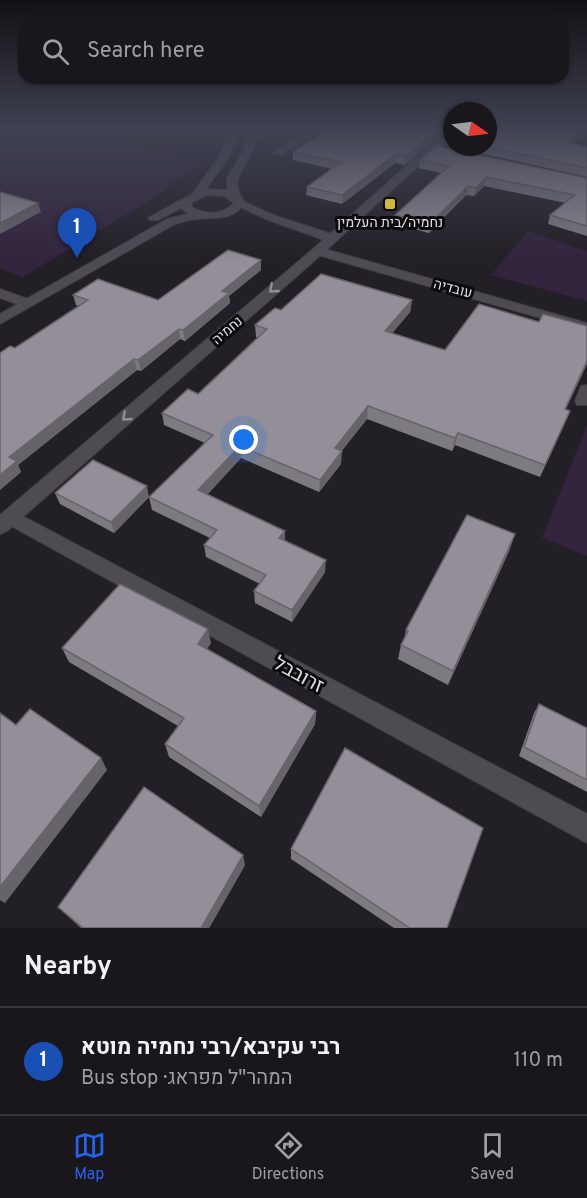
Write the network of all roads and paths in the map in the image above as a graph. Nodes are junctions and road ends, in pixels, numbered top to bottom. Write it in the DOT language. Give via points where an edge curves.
graph roads {
  1 [pos="211,174"];
  2 [pos="234,174"];
  3 [pos="407,174"];
  4 [pos="197,194"];
  5 [pos="237,199"];
  6 [pos="186,201"];
  7 [pos="227,213"];
  8 [pos="199,215"];
  9 [pos="272,218"];
  10 [pos="331,238"];
  11 [pos="318,251"];
  12 [pos="54,288"];
  13 [pos="0,293"];
  14 [pos="26,303"];
  15 [pos="0,320"];
  16 [pos="587,327"];
  17 [pos="6,522"];
  18 [pos="587,829"];
  1 -- 4 [label="street"];
  2 -- 5 [label="street"];
  3 -- 10 [label="street, נחמיה"];
  4 -- 5 [label="street" via="214,192"];
  4 -- 6 [label="street"];
  5 -- 7 [label="street" via="237,208"];
  5 -- 9 [label="street"];
  6 -- 8 [label="street" via="187,209"];
  6 -- 12 [label="street" via="148,220"];
  7 -- 8 [label="street"];
  7 -- 9 [label="street"];
  8 -- 12 [label="street" via="171,221"];
  9 -- 10 [label="street"];
  10 -- 11 [label="street, נחמיה"];
  11 -- 16 [label="street, עובדיה"];
  11 -- 17 [label="street, נחמיה, one-way"];
  12 -- 14 [label="street"];
  13 -- 14 [label="street"];
  14 -- 15 [label="street"];
  17 -- 18 [label="street, זרובבל"];
}
